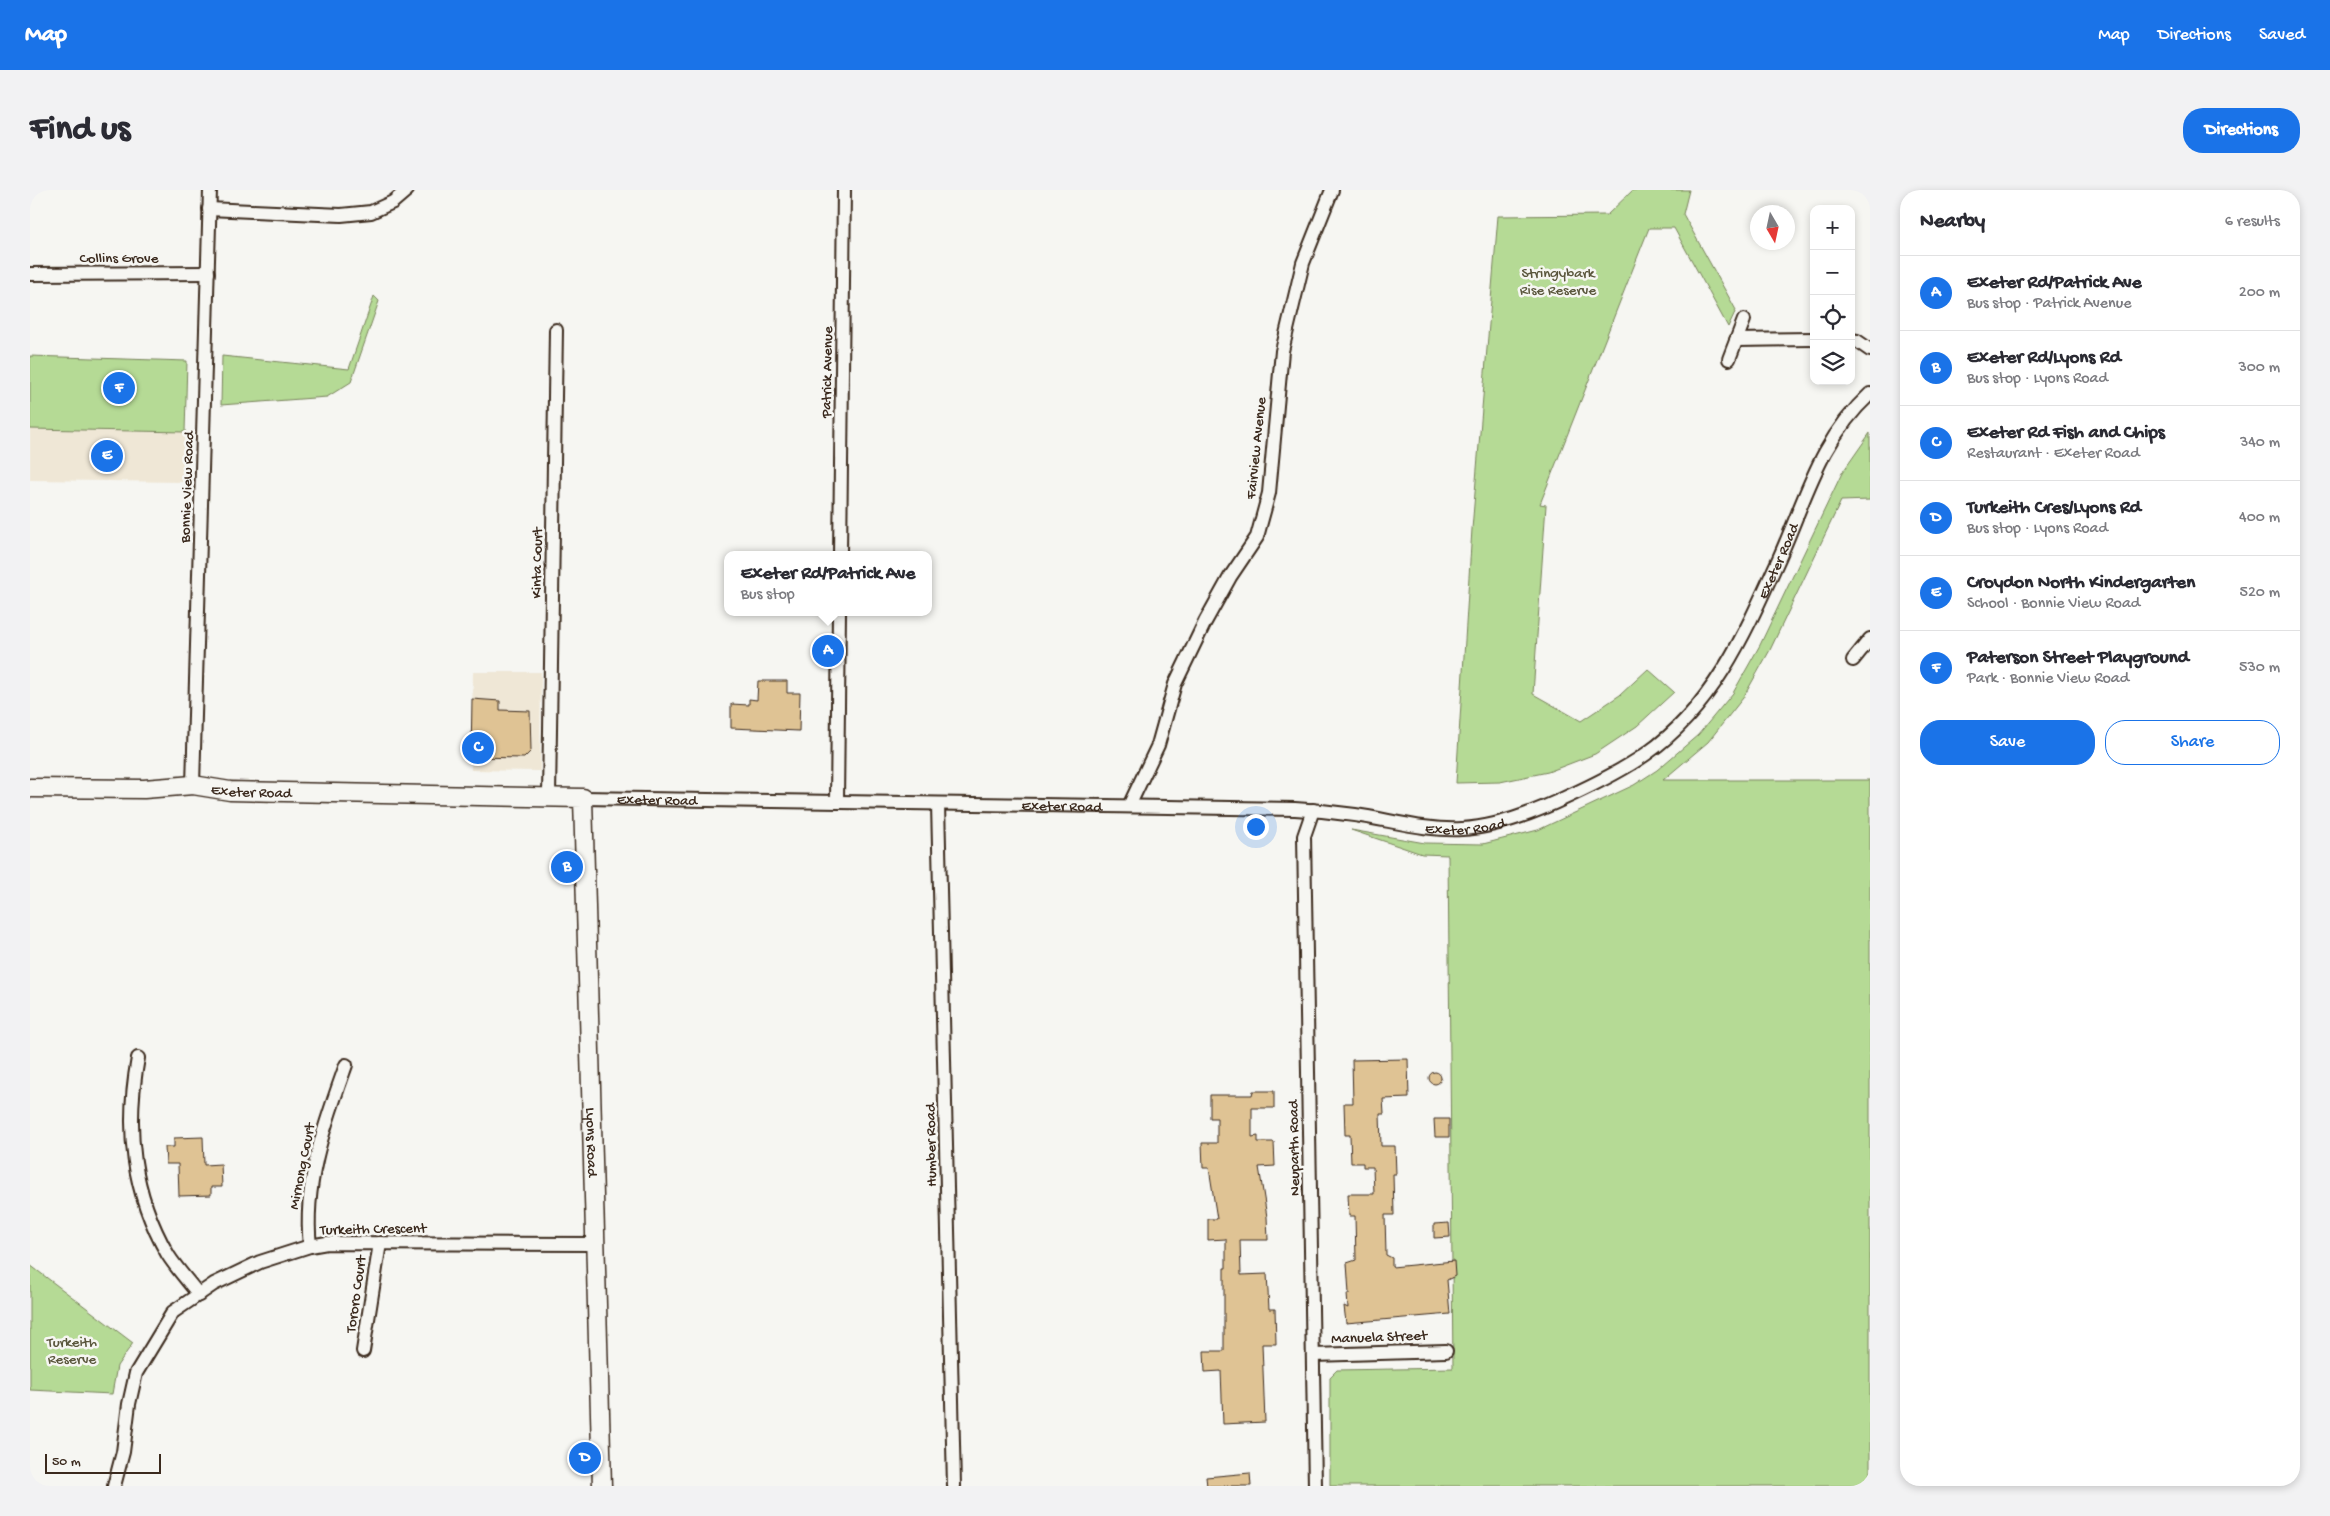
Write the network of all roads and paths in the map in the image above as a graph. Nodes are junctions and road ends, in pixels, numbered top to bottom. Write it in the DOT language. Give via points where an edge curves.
graph roads {
  1 [pos="210,190"];
  2 [pos="407,190"];
  3 [pos="844,190"];
  4 [pos="1332,190"];
  5 [pos="210,209"];
  6 [pos="208,273"];
  7 [pos="30,274"];
  8 [pos="1744,320"];
  9 [pos="556,330"];
  10 [pos="1810,339"];
  11 [pos="1736,340"];
  12 [pos="1855,341"];
  13 [pos="1870,350"];
  14 [pos="1729,359"];
  15 [pos="1870,394"];
  16 [pos="840,551"];
  17 [pos="839,616"];
  18 [pos="1870,639"];
  19 [pos="1853,660"];
  20 [pos="193,785"];
  21 [pos="30,788"];
  22 [pos="549,797"];
  23 [pos="583,798"];
  24 [pos="837,802"];
  25 [pos="938,804"];
  26 [pos="1129,806"];
  27 [pos="1313,810"];
  28 [pos="138,1058"];
  29 [pos="346,1065"];
  30 [pos="380,1242"];
  31 [pos="596,1244"];
  32 [pos="310,1246"];
  33 [pos="199,1295"];
  34 [pos="364,1351"];
  35 [pos="1446,1351"];
  36 [pos="1314,1355"];
  37 [pos="114,1486"];
  38 [pos="602,1486"];
  39 [pos="954,1486"];
  40 [pos="1315,1486"];
  1 -- 5 [label="street, Bonnie View Road"];
  2 -- 5 [label="street" via="393,202 371,212 341,215"];
  3 -- 16 [label="street, Patrick Avenue"];
  4 -- 26 [label="street, Fairview Avenue" via="1303,263 1282,350 1269,493 1257,537 1230,577 1175,684 1158,745"];
  5 -- 6 [label="street, Bonnie View Road"];
  6 -- 7 [label="street, Collins Grove"];
  6 -- 20 [label="street, Bonnie View Road"];
  8 -- 11 [label="street"];
  9 -- 22 [label="street, Kinta Court"];
  10 -- 11 [label="street"];
  11 -- 14 [label="street"];
  12 -- 13 [label="street"];
  15 -- 27 [label="street, Exeter Road" via="1851,414 1820,459 1783,550 1725,670 1693,712 1648,753 1546,807 1488,825 1436,829"];
  17 -- 24 [label="street"];
  18 -- 19 [label="street"];
  20 -- 21 [label="main road, Exeter Road" via="144,789"];
  20 -- 22 [label="main road, Exeter Road" via="230,791"];
  22 -- 23 [label="main road, Exeter Road"];
  23 -- 24 [label="street, Exeter Road"];
  23 -- 31 [label="main road, Lyons Road"];
  24 -- 25 [label="street, Exeter Road"];
  25 -- 26 [label="street, Exeter Road"];
  25 -- 39 [label="street, Humber Road"];
  26 -- 27 [label="street, Exeter Road"];
  27 -- 36 [label="street, Neuparth Road" via="1304,845"];
  28 -- 33 [label="street" via="132,1093 131,1140 138,1179 151,1222 169,1256"];
  29 -- 32 [label="street, Mirnong Court" via="321,1132 307,1220"];
  30 -- 31 [label="street, Turkeith Crescent"];
  30 -- 32 [label="street, Turkeith Crescent"];
  30 -- 34 [label="street, Tororo Court"];
  31 -- 38 [label="main road, Lyons Road"];
  32 -- 33 [label="street, Turkeith Crescent" via="260,1262 214,1284"];
  33 -- 37 [label="street, Turkeith Crescent" via="173,1312 136,1373"];
  35 -- 36 [label="street, Manuela Street"];
  36 -- 40 [label="street, Neuparth Road"];
}
